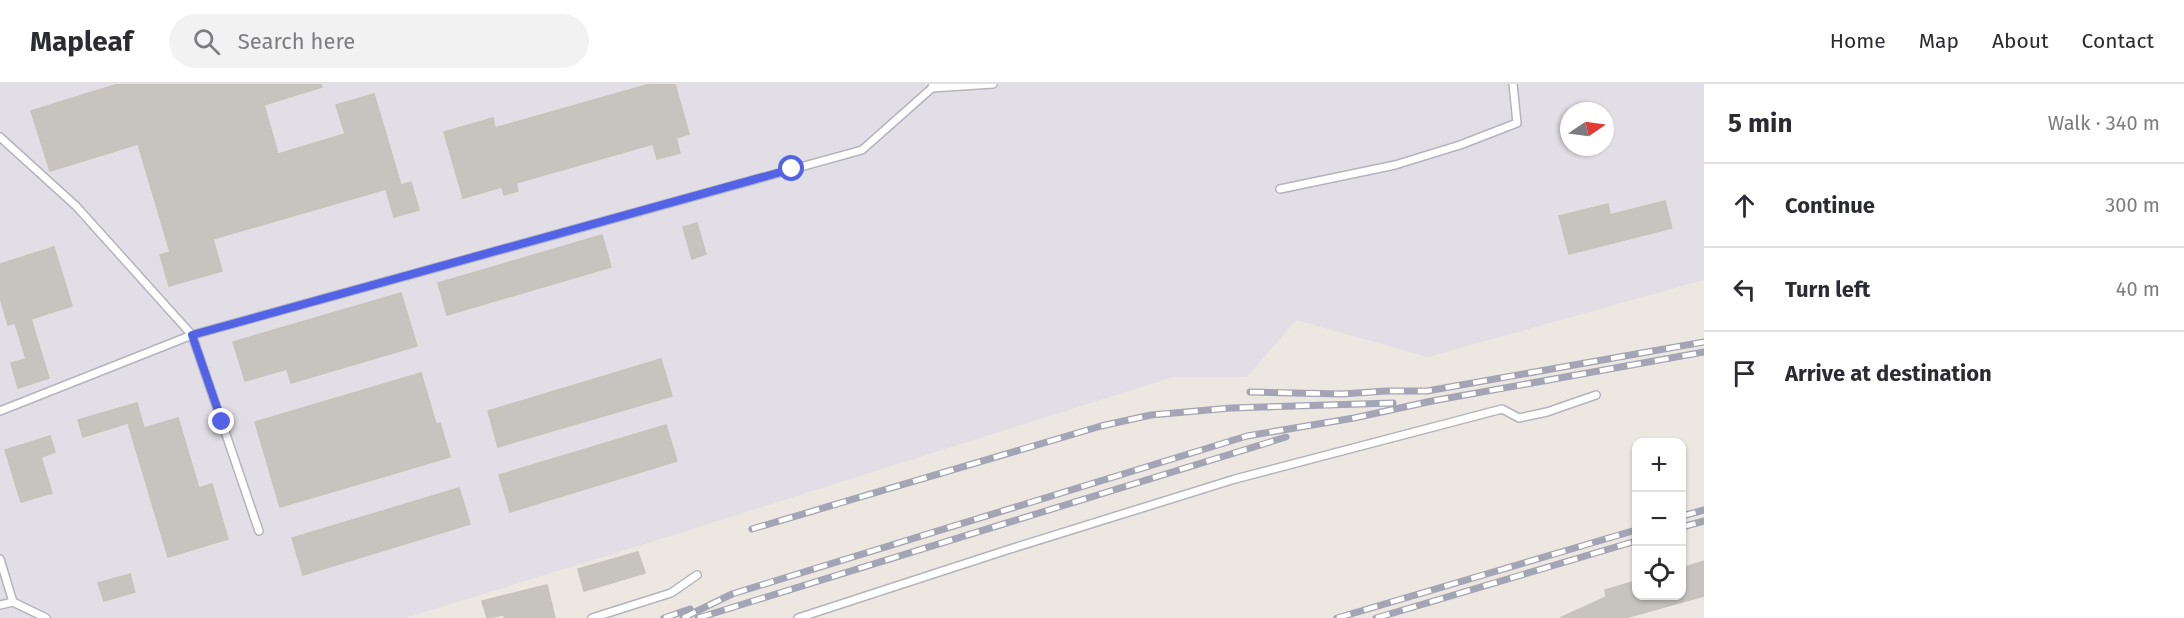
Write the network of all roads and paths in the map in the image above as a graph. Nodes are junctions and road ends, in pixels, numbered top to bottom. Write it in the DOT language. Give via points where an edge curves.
graph roads {
  1 [pos="993,84"];
  2 [pos="1513,84"];
  3 [pos="933,86"];
  4 [pos="0,137"];
  5 [pos="1280,189"];
  6 [pos="192,335"];
  7 [pos="1596,395"];
  8 [pos="0,411"];
  9 [pos="259,531"];
  10 [pos="0,559"];
  11 [pos="697,575"];
  12 [pos="13,602"];
  13 [pos="0,605"];
  14 [pos="46,618"];
  15 [pos="592,618"];
  16 [pos="798,618"];
  1 -- 3 [label="lane"];
  2 -- 5 [label="lane" via="1517,123 1395,165"];
  3 -- 6 [label="lane" via="862,150"];
  4 -- 6 [label="lane" via="76,206"];
  6 -- 8 [label="lane"];
  6 -- 9 [label="lane"];
  7 -- 16 [label="lane" via="1519,418 1502,409 1235,479"];
  10 -- 12 [label="lane"];
  11 -- 15 [label="lane" via="671,593"];
  12 -- 13 [label="lane"];
  12 -- 14 [label="lane"];
}
